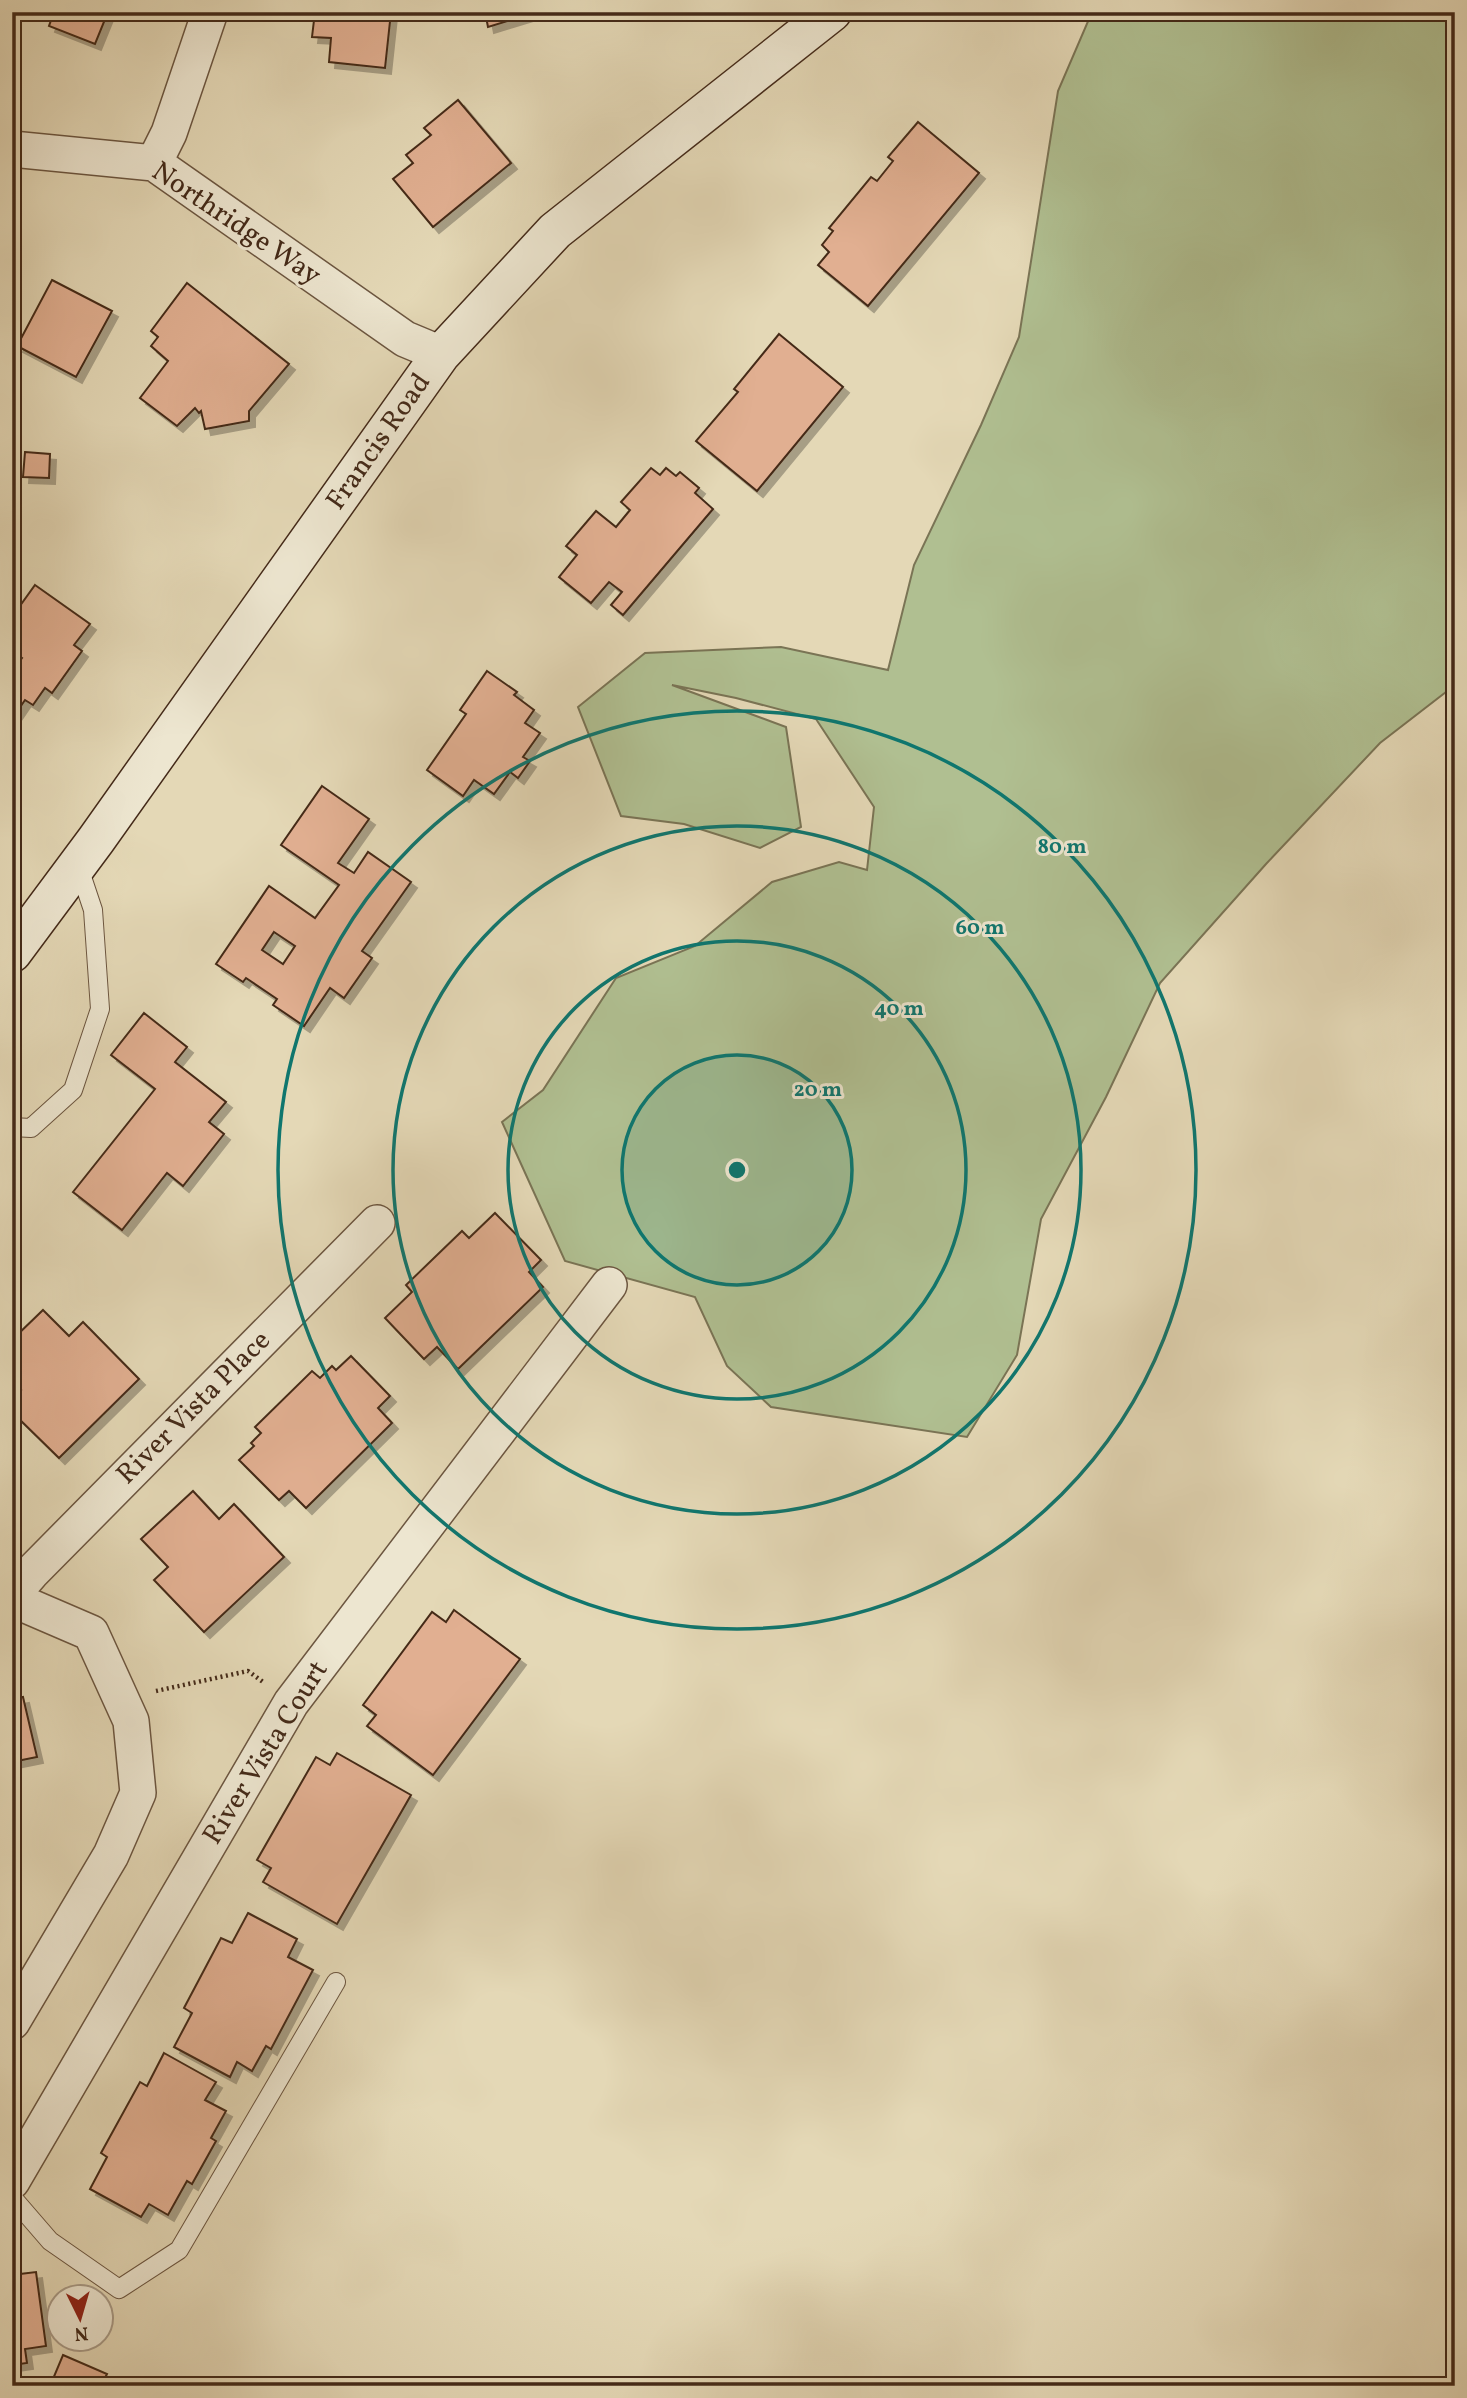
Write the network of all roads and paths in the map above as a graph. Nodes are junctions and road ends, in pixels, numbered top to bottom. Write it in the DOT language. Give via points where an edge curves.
graph roads {
  1 [pos="209,12"];
  2 [pos="831,12"];
  3 [pos="12,149"];
  4 [pos="154,163"];
  5 [pos="441,354"];
  6 [pos="78,865"];
  7 [pos="12,953"];
  8 [pos="12,1127"];
  9 [pos="377,1223"];
  10 [pos="609,1284"];
  11 [pos="12,1597"];
  12 [pos="151,1692"];
  13 [pos="291,1703"];
  14 [pos="336,1982"];
  15 [pos="12,2022"];
  16 [pos="12,2181"];
  17 [pos="12,2197"];
  1 -- 4 [label="street" via="169,133"];
  2 -- 5 [label="street, Francis Road" via="555,231"];
  3 -- 4 [label="street, Northridge Way"];
  4 -- 5 [label="street, Northridge Way" via="405,339"];
  5 -- 6 [label="street, Francis Road"];
  6 -- 7 [label="street, Francis Road"];
  6 -- 8 [label="lane" via="93,910 100,1009 73,1090 31,1128"];
  9 -- 11 [label="street, River Vista Place"];
  10 -- 13 [label="street, River Vista Court"];
  11 -- 15 [label="street" via="91,1633 131,1721 138,1793 111,1855"];
  12 -- 13 [label="path" via="248,1671"];
  13 -- 16 [label="street, River Vista Court"];
  14 -- 17 [label="lane" via="178,2250 162,2261 119,2289 50,2241"];
}
